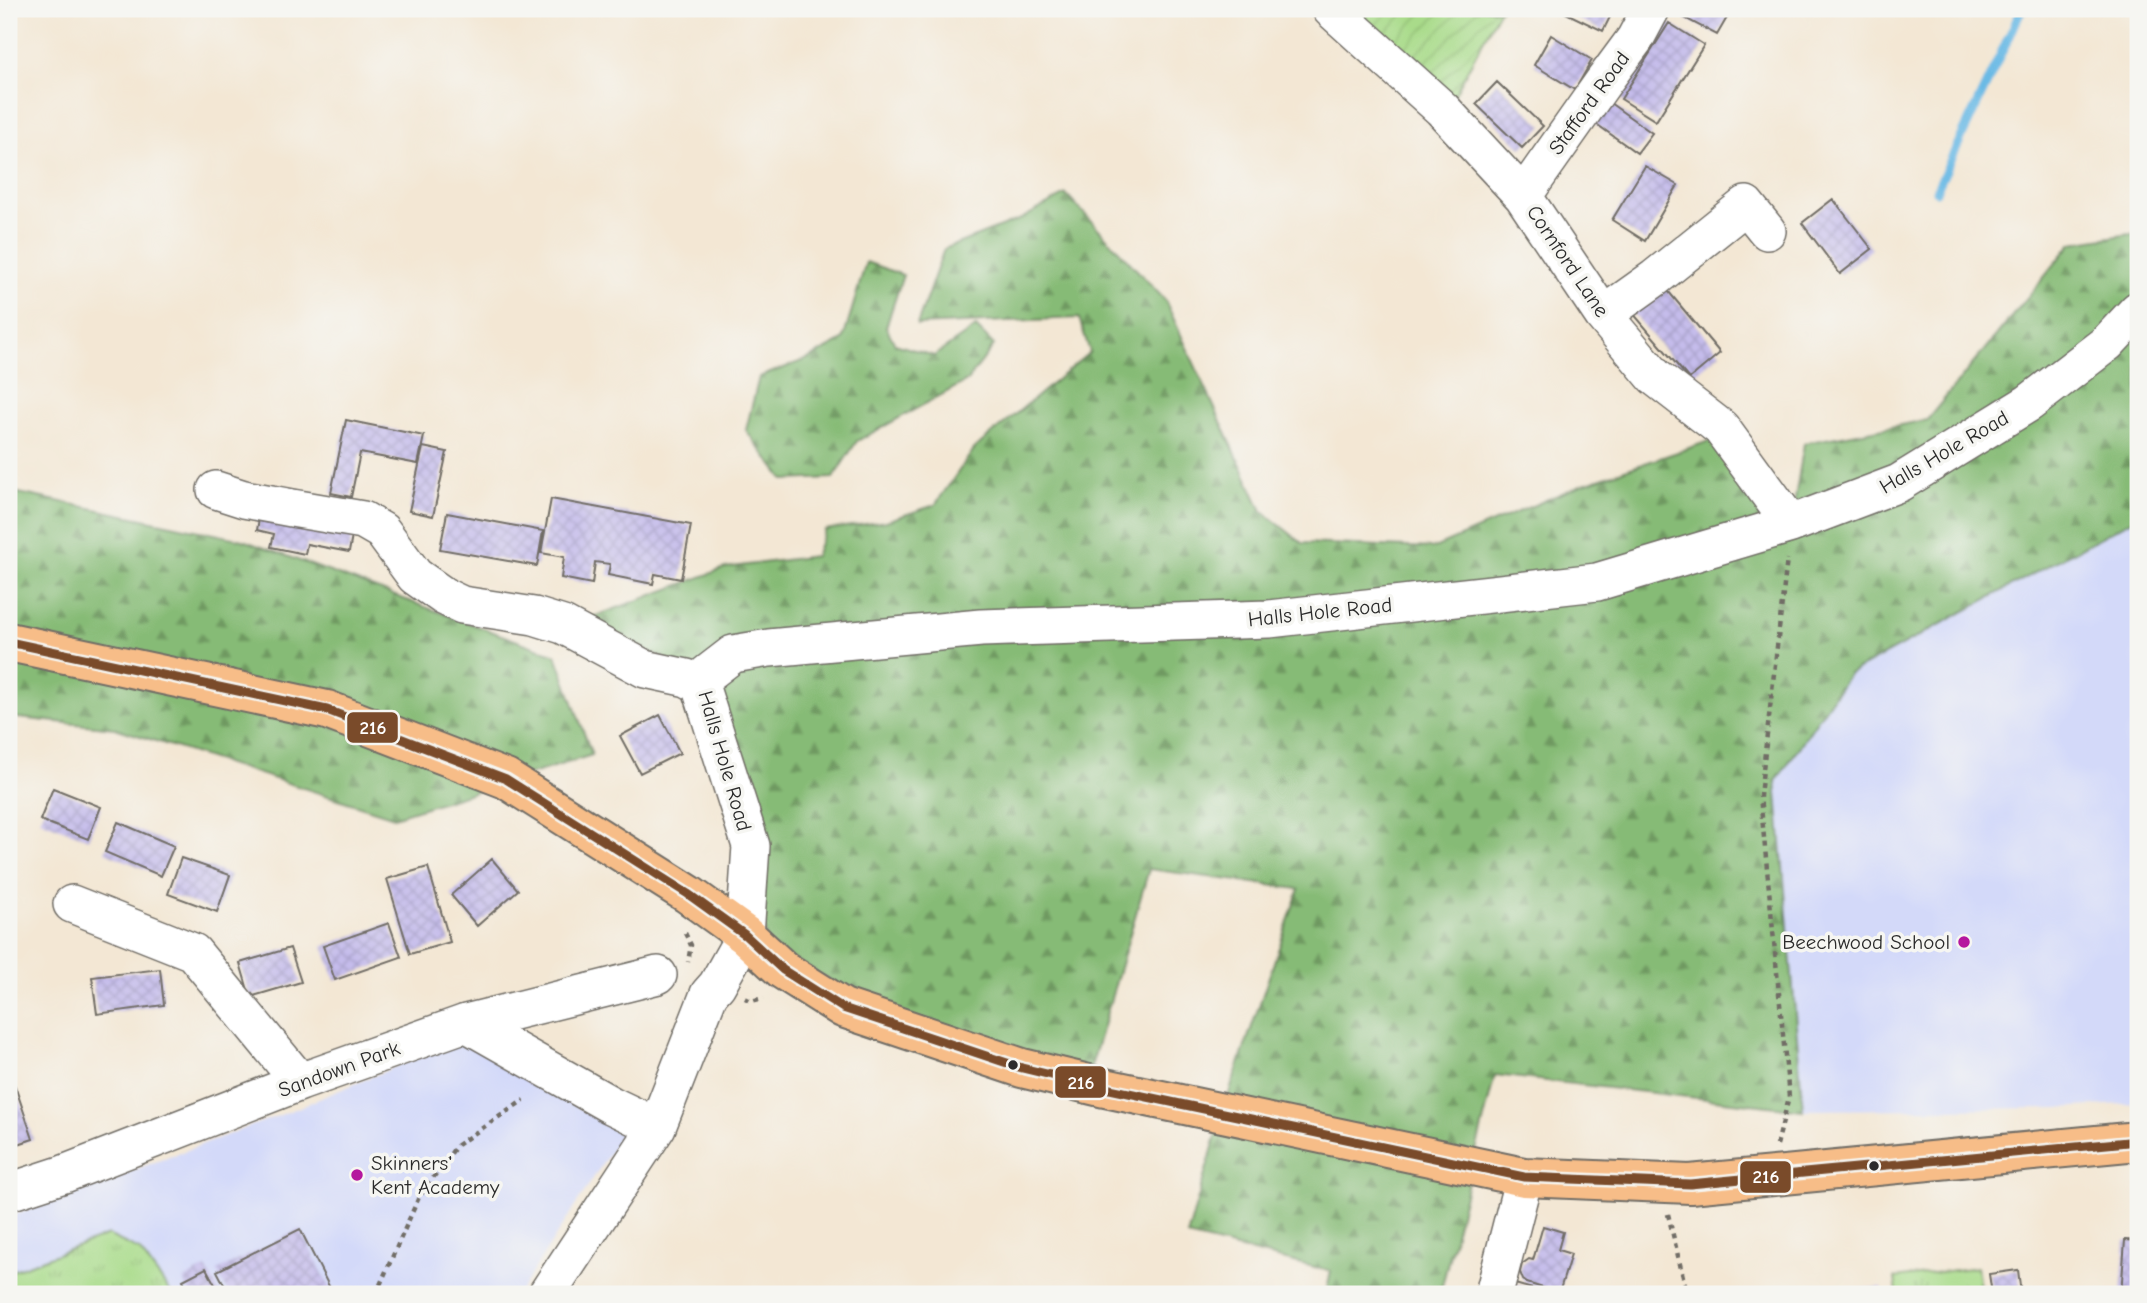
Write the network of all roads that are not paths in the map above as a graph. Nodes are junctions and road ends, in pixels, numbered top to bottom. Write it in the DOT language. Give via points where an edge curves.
graph roads {
  1 [pos="1331,9"];
  2 [pos="1651,9"];
  3 [pos="1523,195"];
  4 [pos="1767,231"];
  5 [pos="2138,310"];
  6 [pos="1603,315"];
  7 [pos="216,490"];
  8 [pos="1791,524"];
  9 [pos="9,642"];
  10 [pos="700,685"];
  11 [pos="72,904"];
  12 [pos="745,935"];
  13 [pos="658,975"];
  14 [pos="466,1023"];
  15 [pos="300,1082"];
  16 [pos="657,1127"];
  17 [pos="2138,1141"];
  18 [pos="1524,1177"];
  19 [pos="9,1192"];
  20 [pos="547,1294"];
  21 [pos="1494,1294"];
  1 -- 3 [label="street, Cornford Lane" via="1443,109"];
  2 -- 3 [label="street, Stafford Road" via="1636,39"];
  3 -- 6 [label="street, Cornford Lane"];
  4 -- 6 [label="street" via="1746,205"];
  5 -- 8 [label="street, Halls Hole Road" via="2107,343 1974,438 1899,483"];
  6 -- 8 [label="street, Cornford Lane" via="1655,377 1721,428"];
  7 -- 10 [label="street" via="363,520 382,531 415,576 445,597 462,605 563,625 645,669"];
  8 -- 10 [label="street, Halls Hole Road" via="1597,582 1269,619 981,628 769,648 733,654"];
  9 -- 12 [label="main road" via="327,710 506,779"];
  10 -- 12 [label="street, Halls Hole Road" via="751,846"];
  11 -- 15 [label="street" via="193,953"];
  12 -- 16 [label="street" via="709,994"];
  12 -- 18 [label="main road" via="783,970 844,1008 1022,1068"];
  13 -- 14 [label="street, Sandown Park"];
  14 -- 15 [label="street, Sandown Park"];
  14 -- 16 [label="street"];
  15 -- 19 [label="street, Sandown Park"];
  16 -- 20 [label="street"];
  17 -- 18 [label="main road" via="1690,1184"];
  18 -- 21 [label="street"];
}
